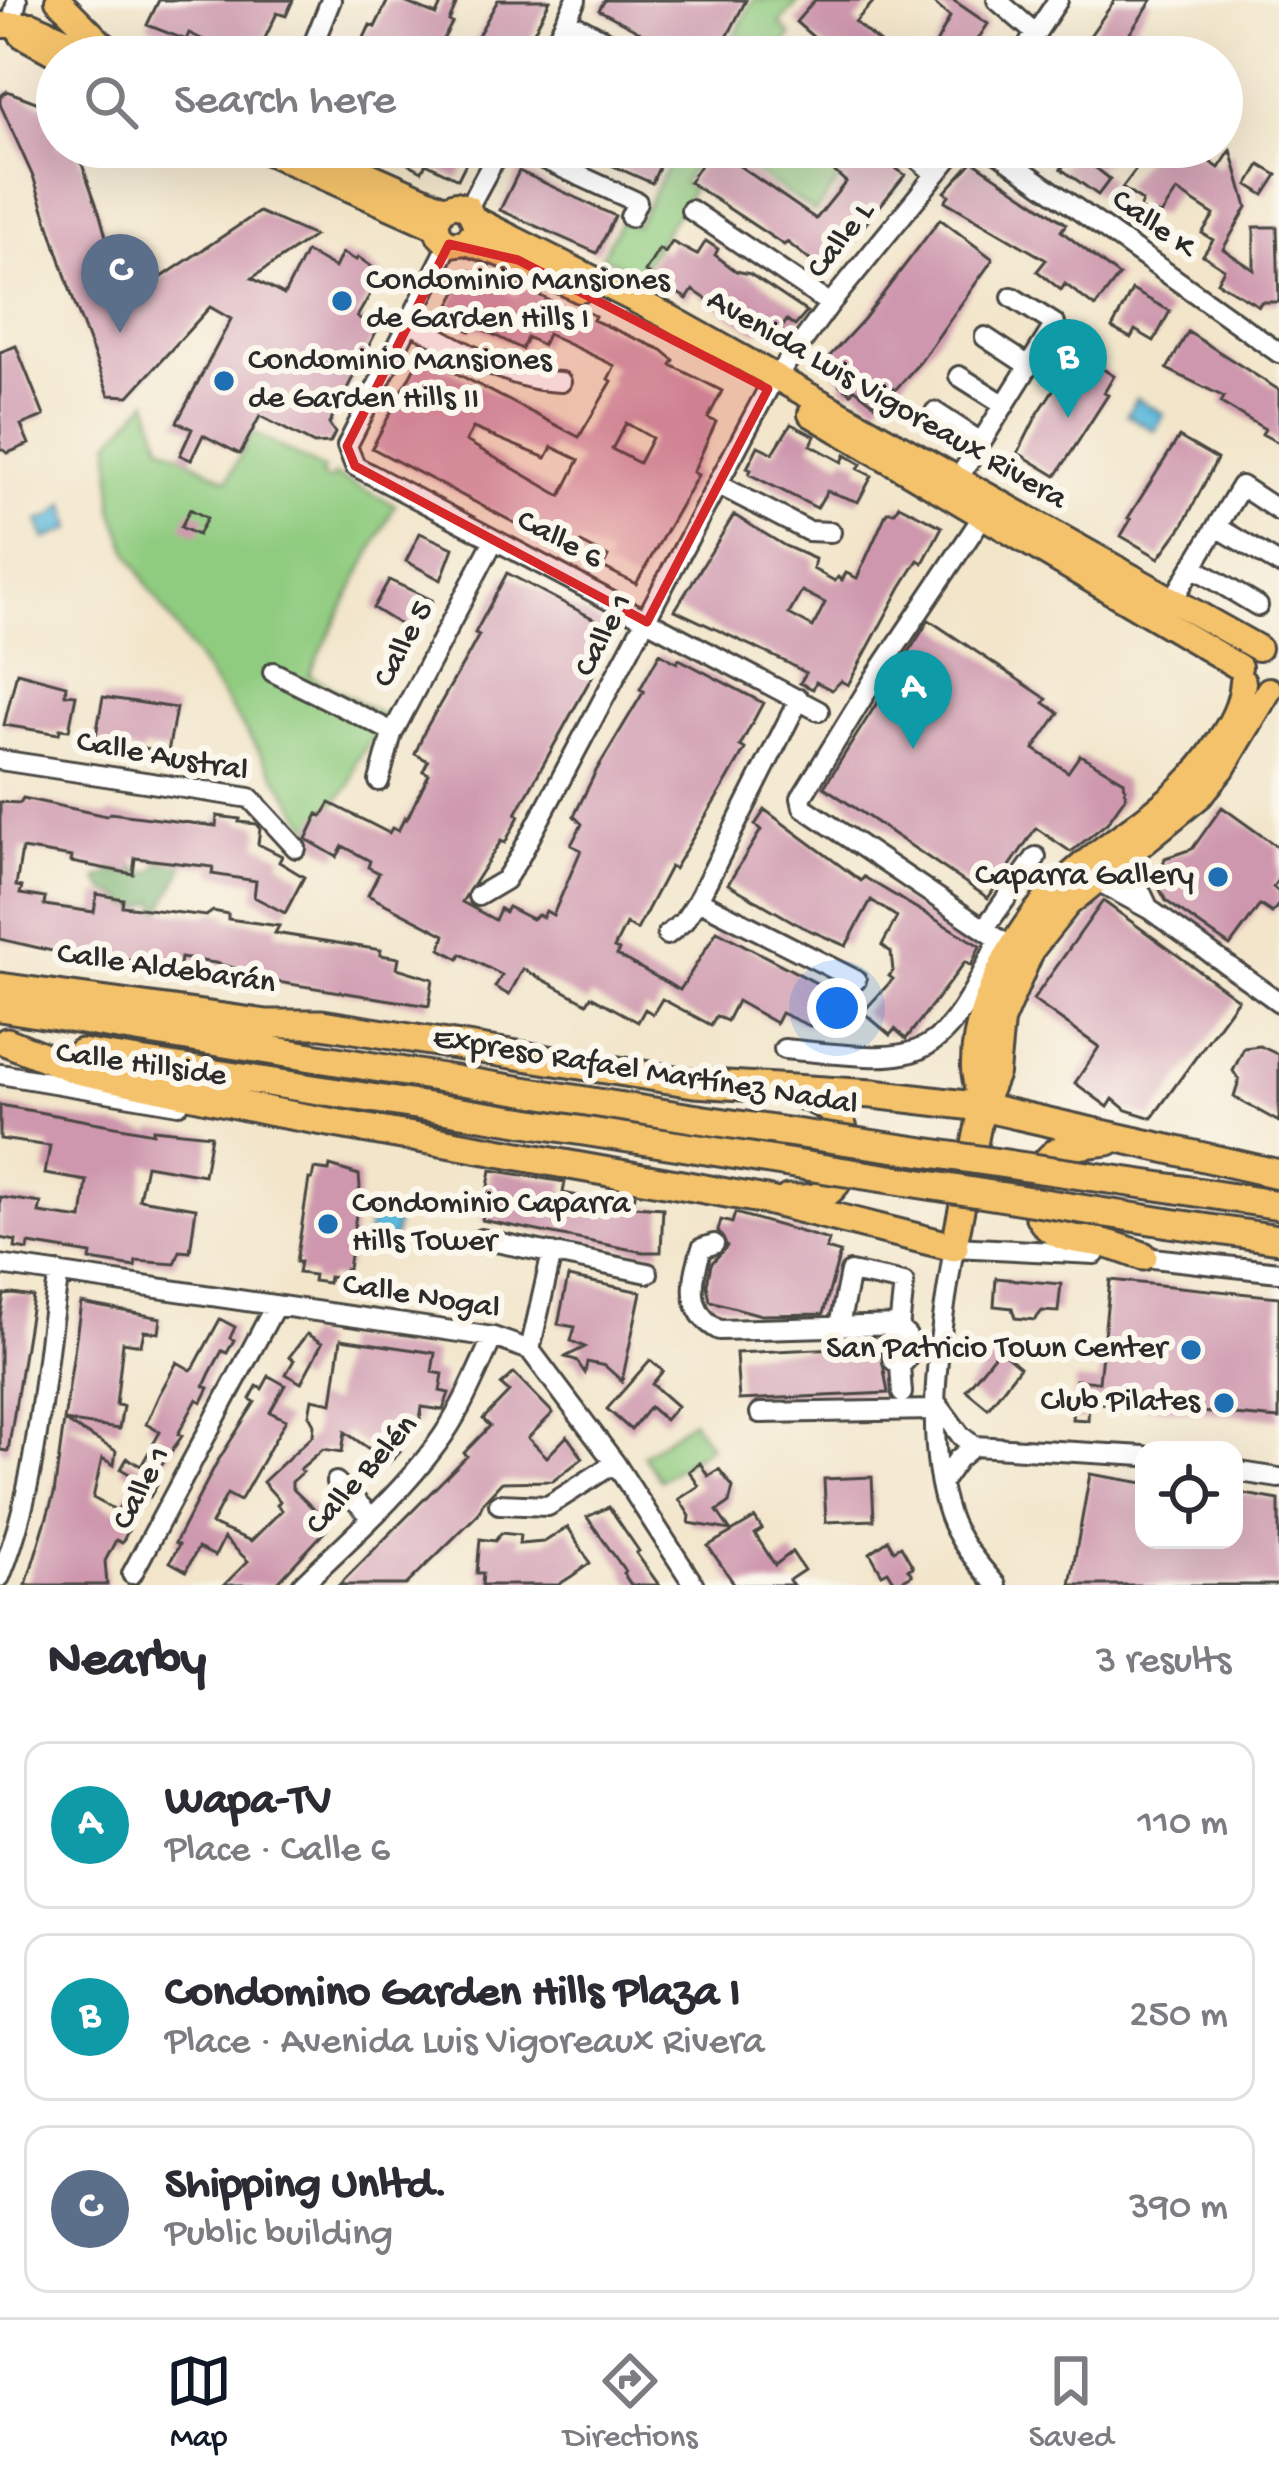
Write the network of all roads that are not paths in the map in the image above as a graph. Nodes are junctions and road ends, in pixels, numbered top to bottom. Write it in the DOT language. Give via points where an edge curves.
graph roads {
  1 [pos="17,0"];
  2 [pos="58,0"];
  3 [pos="331,0"];
  4 [pos="576,0"];
  5 [pos="997,0"];
  6 [pos="1058,0"];
  7 [pos="566,20"];
  8 [pos="6,25"];
  9 [pos="1035,33"];
  10 [pos="57,36"];
  11 [pos="94,36"];
  12 [pos="316,36"];
  13 [pos="558,36"];
  14 [pos="597,36"];
  15 [pos="1033,36"];
  16 [pos="36,44"];
  17 [pos="311,168"];
  18 [pos="353,168"];
  19 [pos="489,168"];
  20 [pos="563,168"];
  21 [pos="928,168"];
  22 [pos="939,168"];
  23 [pos="1019,168"];
  24 [pos="934,173"];
  25 [pos="691,210"];
  26 [pos="630,217"];
  27 [pos="457,225"];
  28 [pos="1012,297"];
  29 [pos="830,304"];
  30 [pos="411,323"];
  31 [pos="985,337"];
  32 [pos="1279,353"];
  33 [pos="1029,366"];
  34 [pos="959,376"];
  35 [pos="561,382"];
  36 [pos="772,382"];
  37 [pos="1005,405"];
  38 [pos="935,412"];
  39 [pos="981,442"];
  40 [pos="958,479"];
  41 [pos="719,485"];
  42 [pos="1279,511"];
  43 [pos="983,516"];
  44 [pos="1217,526"];
  45 [pos="831,532"];
  46 [pos="494,540"];
  47 [pos="1279,563"];
  48 [pos="1192,567"];
  49 [pos="1172,602"];
  50 [pos="1258,605"];
  51 [pos="647,622"];
  52 [pos="1269,653"];
  53 [pos="273,672"];
  54 [pos="1241,675"];
  55 [pos="1274,686"];
  56 [pos="799,699"];
  57 [pos="819,711"];
  58 [pos="393,732"];
  59 [pos="0,760"];
  60 [pos="379,781"];
  61 [pos="1138,847"];
  62 [pos="296,848"];
  63 [pos="1036,857"];
  64 [pos="1096,880"];
  65 [pos="478,896"];
  66 [pos="698,900"];
  67 [pos="1149,909"];
  68 [pos="667,935"];
  69 [pos="998,939"];
  70 [pos="0,975"];
  71 [pos="856,980"];
  72 [pos="0,986"];
  73 [pos="1279,1002"];
  74 [pos="0,1006"];
  75 [pos="322,1024"];
  76 [pos="4,1041"];
  77 [pos="784,1049"];
  78 [pos="0,1074"];
  79 [pos="788,1089"];
  80 [pos="982,1106"];
  81 [pos="273,1112"];
  82 [pos="1124,1139"];
  83 [pos="1279,1174"];
  84 [pos="766,1200"];
  85 [pos="1279,1205"];
  86 [pos="481,1239"];
  87 [pos="1279,1239"];
  88 [pos="714,1244"];
  89 [pos="954,1247"];
  90 [pos="552,1253"];
  91 [pos="1143,1256"];
  92 [pos="0,1264"];
  93 [pos="59,1273"];
  94 [pos="648,1273"];
  95 [pos="1279,1273"];
  96 [pos="275,1306"];
  97 [pos="839,1326"];
  98 [pos="899,1327"];
  99 [pos="493,1337"];
  100 [pos="530,1350"];
  101 [pos="902,1393"];
  102 [pos="936,1402"];
  103 [pos="891,1411"];
  104 [pos="760,1413"];
  105 [pos="974,1445"];
  106 [pos="1135,1455"];
  107 [pos="615,1463"];
  108 [pos="1243,1472"];
  109 [pos="1279,1478"];
  110 [pos="336,1482"];
  111 [pos="941,1483"];
  112 [pos="500,1504"];
  113 [pos="371,1516"];
  114 [pos="133,1574"];
  115 [pos="0,1577"];
  116 [pos="302,1585"];
  117 [pos="694,1585"];
  118 [pos="996,1585"];
  1 -- 8 [label="street"];
  2 -- 11 [label="main road"];
  3 -- 12 [label="street"];
  4 -- 7 [label="street"];
  5 -- 9 [label="street"];
  6 -- 9 [label="street"];
  7 -- 13 [label="street"];
  7 -- 14 [label="street"];
  8 -- 10 [label="main road"];
  8 -- 16 [label="main road"];
  9 -- 15 [label="street"];
  17 -- 27 [label="main road, Avenida Luis Vigoreaux Rivera"];
  18 -- 27 [label="main road, Avenida Luis Vigoreaux Rivera"];
  19 -- 27 [label="street"];
  20 -- 26 [label="street" via="637,202"];
  21 -- 24 [label="street"];
  22 -- 24 [label="street, Calle L"];
  23 -- 32 [label="street, Calle K"];
  24 -- 29 [label="street, Calle L"];
  25 -- 29 [label="street"];
  27 -- 30 [label="street"];
  27 -- 36 [label="main road, Avenida Luis Vigoreaux Rivera"];
  28 -- 33 [label="street" via="1055,325"];
  29 -- 36 [label="street, Calle L"];
  30 -- 35 [label="street" via="512,374"];
  30 -- 46 [label="street, Calle 6" via="347,446 355,466"];
  31 -- 33 [label="street"];
  33 -- 37 [label="street"];
  34 -- 37 [label="street"];
  36 -- 40 [label="main road, Avenida Luis Vigoreaux Rivera"];
  36 -- 41 [label="street, Calle 1"];
  36 -- 43 [label="main road, Avenida Luis Vigoreaux Rivera"];
  37 -- 39 [label="street"];
  38 -- 39 [label="street"];
  39 -- 40 [label="street"];
  40 -- 49 [label="main road, Avenida Luis Vigoreaux Rivera"];
  41 -- 45 [label="street" via="808,531"];
  41 -- 51 [label="street, Calle 1"];
  42 -- 44 [label="street" via="1241,486"];
  43 -- 54 [label="main road, Avenida Luis Vigoreaux Rivera"];
  43 -- 69 [label="street" via="801,797 803,807"];
  44 -- 47 [label="street"];
  44 -- 48 [label="street"];
  46 -- 51 [label="street, Calle 6"];
  46 -- 58 [label="street, Calle 5"];
  48 -- 49 [label="street"];
  48 -- 50 [label="street"];
  49 -- 52 [label="main road, Avenida Luis Vigoreaux Rivera"];
  51 -- 56 [label="street, Calle 6"];
  51 -- 65 [label="street, Calle 1" via="506,880"];
  52 -- 54 [label="main road" via="1246,654"];
  53 -- 58 [label="street"];
  54 -- 55 [label="main road, Avenida Luis Vigoreaux Rivera" via="1255,691"];
  54 -- 69 [label="main road" via="1240,706 1190,783"];
  55 -- 61 [label="main road" via="1212,782"];
  56 -- 57 [label="street, Calle 6"];
  56 -- 66 [label="street"];
  58 -- 60 [label="street, Calle 5"];
  59 -- 62 [label="street, Calle Austral" via="250,798"];
  61 -- 64 [label="main road"];
  61 -- 67 [label="street" via="1134,877"];
  63 -- 69 [label="street"];
  64 -- 67 [label="street"];
  64 -- 80 [label="main road" via="1054,918 1016,980"];
  66 -- 68 [label="street"];
  66 -- 71 [label="street"];
  67 -- 73 [label="street"];
  69 -- 77 [label="street" via="945,1034 915,1054"];
  69 -- 80 [label="main road" via="974,1069"];
  70 -- 75 [label="street, Calle Aldebarán"];
  72 -- 75 [label="highway" via="267,1024"];
  74 -- 85 [label="highway, Expreso Rafael Martínez Nadal, bridge"];
  75 -- 79 [label="highway" via="694,1083"];
  76 -- 81 [label="highway" via="77,1070"];
  76 -- 87 [label="highway, Expreso Rafael Martínez Nadal, bridge"];
  78 -- 81 [label="street, Calle Hillside"];
  79 -- 80 [label="highway"];
  79 -- 84 [label="highway" via="833,1112 844,1133 844,1164 822,1195"];
  80 -- 82 [label="highway"];
  80 -- 89 [label="main road"];
  81 -- 84 [label="highway"];
  82 -- 83 [label="highway"];
  82 -- 91 [label="highway" via="1057,1153 1037,1178 1035,1202 1062,1235"];
  84 -- 89 [label="highway"];
  86 -- 90 [label="street"];
  88 -- 97 [label="street" via="698,1260 693,1306 701,1321 719,1330"];
  89 -- 91 [label="street"];
  89 -- 102 [label="street"];
  90 -- 94 [label="street"];
  90 -- 100 [label="street"];
  91 -- 95 [label="street"];
  92 -- 93 [label="street, Calle Nogal"];
  93 -- 96 [label="street, Calle Nogal"];
  93 -- 115 [label="street" via="33,1457"];
  96 -- 99 [label="street, Calle Nogal"];
  96 -- 114 [label="street, Calle 1"];
  97 -- 98 [label="street"];
  97 -- 98 [label="street" via="850,1272 904,1283"];
  98 -- 101 [label="street" via="907,1336"];
  99 -- 100 [label="street, Calle Nogal"];
  99 -- 113 [label="street, Calle Belén" via="438,1443"];
  100 -- 107 [label="street, Calle Nogal"];
  101 -- 102 [label="street"];
  101 -- 103 [label="street"];
  102 -- 103 [label="street"];
  102 -- 105 [label="street"];
  102 -- 111 [label="street"];
  103 -- 104 [label="street"];
  105 -- 106 [label="street"];
  105 -- 111 [label="street"];
  107 -- 112 [label="street" via="548,1506"];
  107 -- 117 [label="street, Calle Nogal"];
  108 -- 109 [label="street"];
  110 -- 113 [label="street"];
  111 -- 118 [label="street" via="959,1537"];
  113 -- 116 [label="street, Calle Belén"];
}
